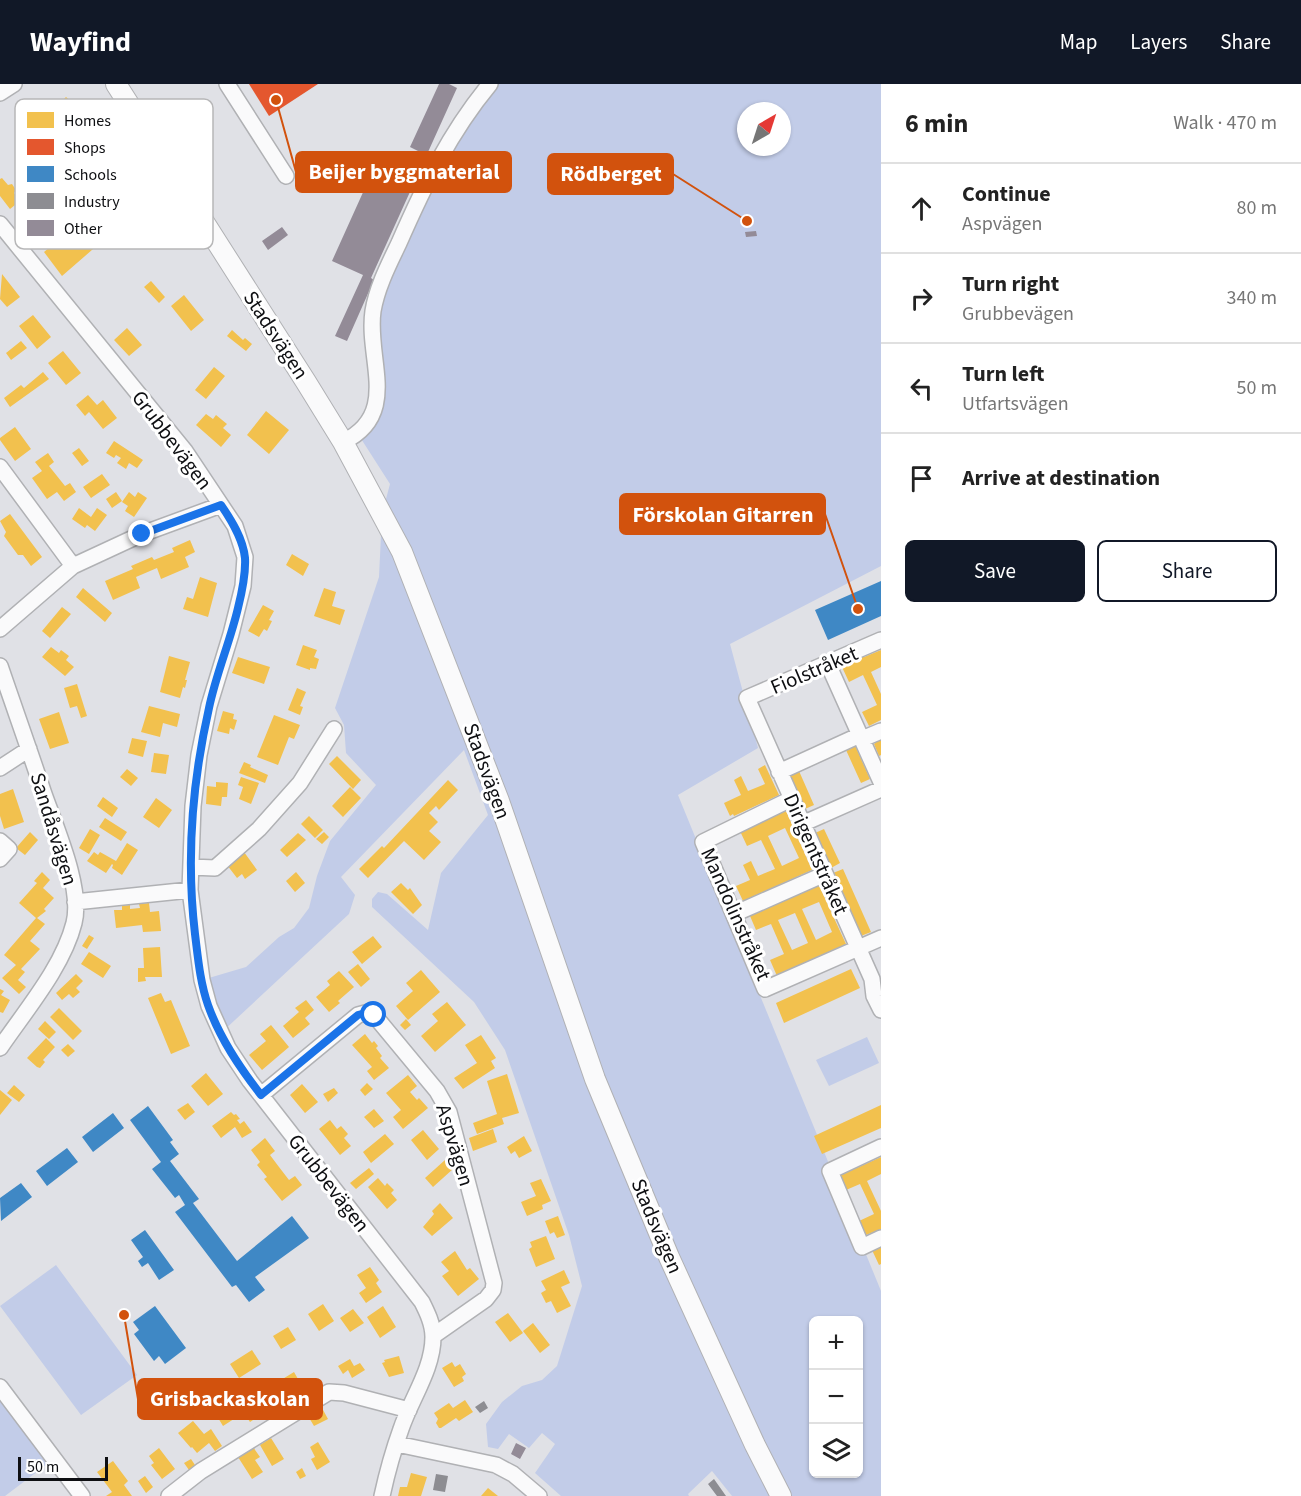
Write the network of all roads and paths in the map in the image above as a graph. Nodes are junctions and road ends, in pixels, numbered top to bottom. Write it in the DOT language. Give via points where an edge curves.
graph roads {
  1 [pos="14,84"];
  2 [pos="116,84"];
  3 [pos="227,84"];
  4 [pos="490,84"];
  5 [pos="0,93"];
  6 [pos="126,99"];
  7 [pos="286,176"];
  8 [pos="0,224"];
  9 [pos="213,237"];
  10 [pos="15,242"];
  11 [pos="20,249"];
  12 [pos="343,442"];
  13 [pos="0,467"];
  14 [pos="221,505"];
  15 [pos="73,566"];
  16 [pos="0,629"];
  17 [pos="881,640"];
  18 [pos="828,664"];
  19 [pos="0,666"];
  20 [pos="747,698"];
  21 [pos="334,729"];
  22 [pos="881,731"];
  23 [pos="861,737"];
  24 [pos="28,748"];
  25 [pos="0,768"];
  26 [pos="779,772"];
  27 [pos="881,782"];
  28 [pos="881,789"];
  29 [pos="791,799"];
  30 [pos="802,824"];
  31 [pos="0,841"];
  32 [pos="0,859"];
  33 [pos="191,867"];
  34 [pos="825,874"];
  35 [pos="190,890"];
  36 [pos="75,902"];
  37 [pos="734,914"];
  38 [pos="881,938"];
  39 [pos="858,948"];
  40 [pos="876,977"];
  41 [pos="881,1010"];
  42 [pos="0,1048"];
  43 [pos="261,1095"];
  44 [pos="881,1147"];
  45 [pos="881,1238"];
  46 [pos="433,1336"];
  47 [pos="0,1387"];
  48 [pos="409,1410"];
  49 [pos="397,1444"];
  50 [pos="82,1496"];
  51 [pos="170,1496"];
  52 [pos="382,1496"];
  53 [pos="539,1496"];
  54 [pos="781,1496"];
  1 -- 5 [label="street"];
  2 -- 6 [label="main road, Stadsvägen"];
  3 -- 7 [label="street"];
  4 -- 12 [label="street" via="438,160 385,275 372,323 378,396 372,416 358,434"];
  8 -- 10 [label="street, Grubbevägen"];
  9 -- 12 [label="main road, Stadsvägen"];
  11 -- 14 [label="street, Grubbevägen" via="185,451"];
  12 -- 54 [label="main road, Stadsvägen" via="402,552 499,801 594,1079 669,1257"];
  13 -- 15 [label="street"];
  14 -- 15 [label="street" via="142,534"];
  14 -- 33 [label="street, Grubbevägen" via="235,526 245,557 244,572 199,755"];
  15 -- 16 [label="street"];
  17 -- 18 [label="street, Fiolstråket"];
  18 -- 20 [label="street, Fiolstråket"];
  18 -- 23 [label="street"];
  19 -- 24 [label="street, Sandåsvägen"];
  20 -- 26 [label="street, Dirigentstråket"];
  21 -- 33 [label="street" via="300,783 259,829 215,868"];
  22 -- 23 [label="street"];
  23 -- 26 [label="street"];
  23 -- 27 [label="street"];
  24 -- 25 [label="street"];
  24 -- 36 [label="street, Sandåsvägen" via="67,861"];
  26 -- 29 [label="street, Dirigentstråket"];
  28 -- 30 [label="street"];
  29 -- 30 [label="street, Dirigentstråket"];
  29 -- 37 [label="street, Mandolinstråket" via="703,842"];
  30 -- 34 [label="street, Dirigentstråket"];
  31 -- 32 [label="street" via="9,849"];
  33 -- 35 [label="street, Grubbevägen"];
  34 -- 37 [label="street"];
  34 -- 39 [label="street, Dirigentstråket"];
  35 -- 36 [label="street"];
  35 -- 43 [label="street, Grubbevägen" via="198,963 208,1006 228,1048"];
  36 -- 42 [label="street, Sandåsvägen" via="75,920 60,958"];
  37 -- 39 [label="street, Mandolinstråket" via="765,989"];
  38 -- 39 [label="street"];
  39 -- 40 [label="street, Dirigentstråket"];
  40 -- 41 [label="street, Dirigentstråket" via="874,996"];
  43 -- 46 [label="street, Grubbevägen" via="422,1302"];
  43 -- 46 [label="street, Aspvägen" via="363,1012 374,1015 437,1091 449,1112 494,1283 486,1299"];
  44 -- 45 [label="street" via="830,1171 862,1247"];
  46 -- 48 [label="street, Grubbevägen"];
  47 -- 50 [label="street"];
  48 -- 49 [label="street, Grubbevägen"];
  48 -- 51 [label="street" via="329,1392 201,1471"];
  49 -- 52 [label="street, Grubbevägen"];
  49 -- 53 [label="street" via="496,1465"];
}
